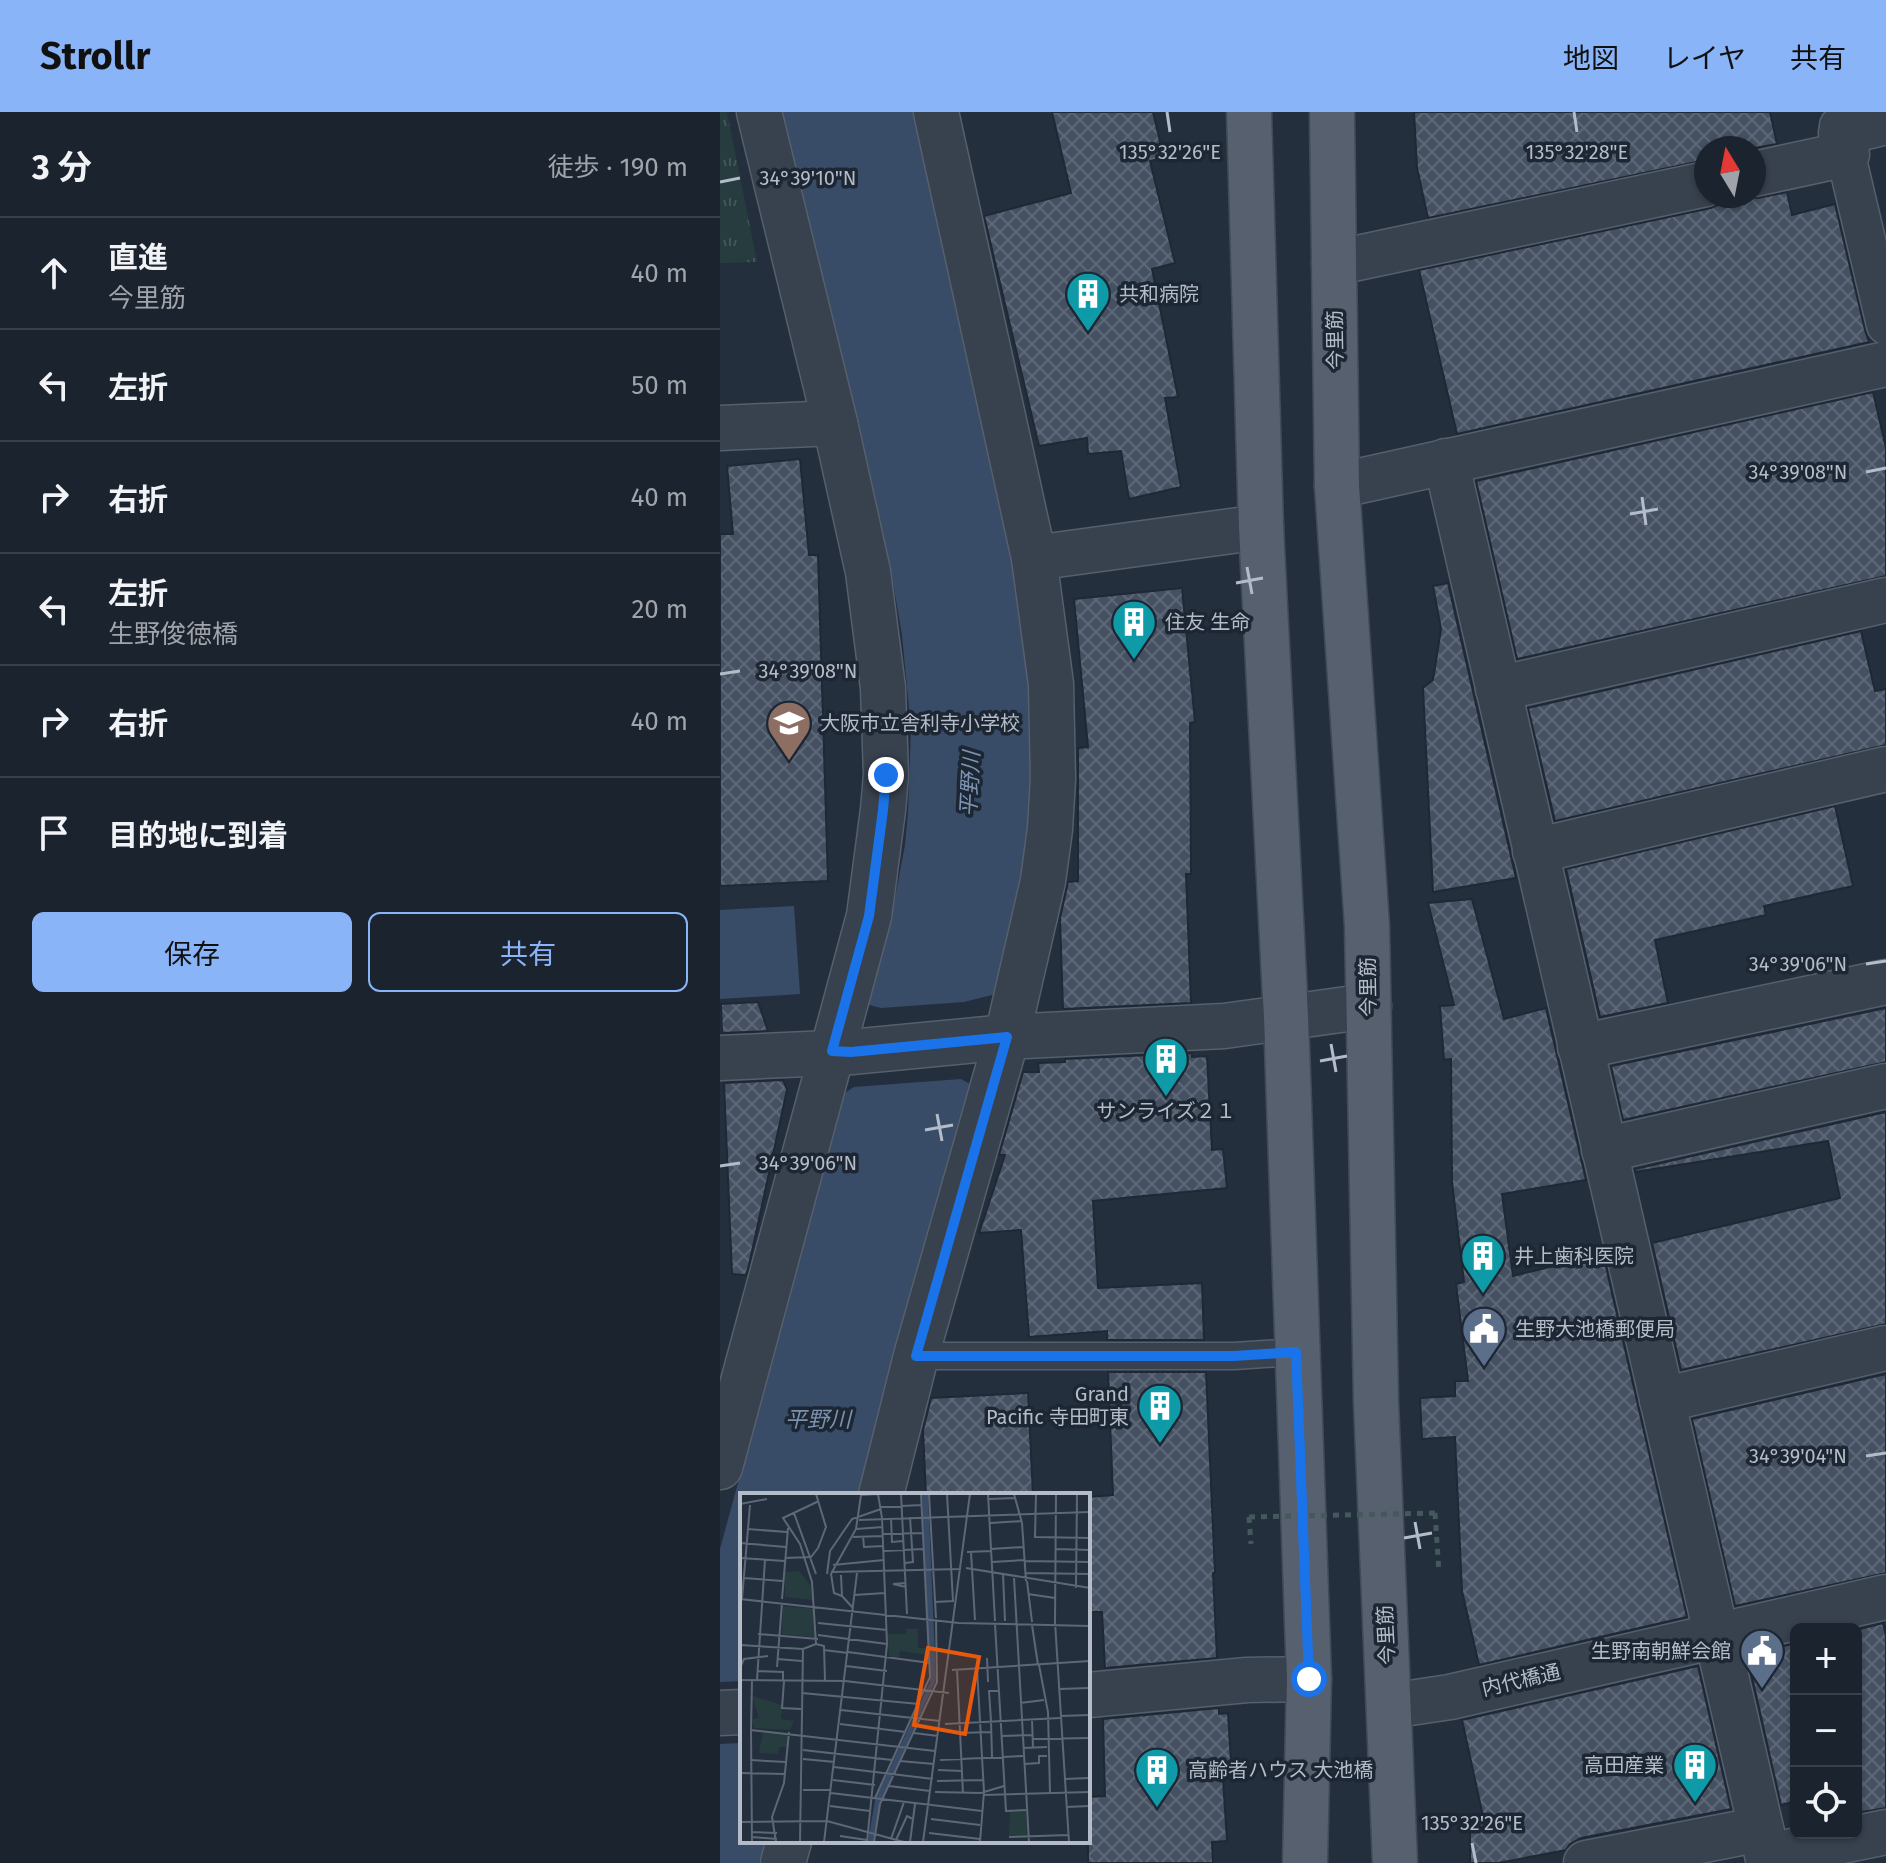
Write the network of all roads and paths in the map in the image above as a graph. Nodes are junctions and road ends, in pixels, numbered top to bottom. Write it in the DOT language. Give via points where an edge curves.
graph roads {
  1 [pos="759,112"];
  2 [pos="936,112"];
  3 [pos="1249,112"];
  4 [pos="1332,112"];
  5 [pos="1886,122"];
  6 [pos="1841,133"];
  7 [pos="1766,168"];
  8 [pos="1694,187"];
  9 [pos="1334,263"];
  10 [pos="1886,325"];
  11 [pos="1886,364"];
  12 [pos="835,423"];
  13 [pos="720,428"];
  14 [pos="1446,461"];
  15 [pos="1337,486"];
  16 [pos="1261,527"];
  17 [pos="1034,558"];
  18 [pos="1886,600"];
  19 [pos="1498,689"];
  20 [pos="1886,769"];
  21 [pos="1535,851"];
  22 [pos="1886,982"];
  23 [pos="1369,1006"];
  24 [pos="1286,1017"];
  25 [pos="997,1039"];
  26 [pos="1580,1047"];
  27 [pos="842,1052"];
  28 [pos="720,1058"];
  29 [pos="1886,1086"];
  30 [pos="1604,1150"];
  31 [pos="1886,1348"];
  32 [pos="1296,1352"];
  33 [pos="916,1356"];
  34 [pos="732,1384"];
  35 [pos="1662,1400"];
  36 [pos="720,1467"];
  37 [pos="882,1493"];
  38 [pos="1249,1517"];
  39 [pos="1439,1573"];
  40 [pos="1886,1597"];
  41 [pos="1715,1635"];
  42 [pos="1309,1679"];
  43 [pos="1090,1695"];
  44 [pos="1390,1706"];
  45 [pos="740,1712"];
  46 [pos="720,1713"];
  47 [pos="1886,1832"];
  48 [pos="788,1843"];
  49 [pos="1766,1849"];
  50 [pos="783,1863"];
  51 [pos="1305,1863"];
  52 [pos="1395,1863"];
  53 [pos="1586,1863"];
  1 -- 12 [label="street"];
  2 -- 17 [label="street"];
  3 -- 16 [label="main road"];
  4 -- 9 [label="main road, 今里筋"];
  5 -- 6 [label="street"];
  6 -- 7 [label="street"];
  6 -- 10 [label="street"];
  8 -- 9 [label="street"];
  9 -- 15 [label="main road, 今里筋"];
  11 -- 14 [label="street"];
  12 -- 13 [label="street"];
  12 -- 27 [label="street" via="878,641 886,775 869,916"];
  14 -- 15 [label="street"];
  14 -- 19 [label="street"];
  15 -- 23 [label="main road, 今里筋"];
  16 -- 17 [label="street"];
  16 -- 24 [label="main road"];
  17 -- 25 [label="street" via="1051,684 1050,829 1043,881"];
  18 -- 19 [label="street"];
  19 -- 21 [label="street"];
  20 -- 21 [label="street"];
  21 -- 26 [label="street"];
  22 -- 26 [label="street"];
  23 -- 24 [label="street"];
  23 -- 44 [label="main road, 今里筋" via="1376,1402"];
  24 -- 25 [label="street" via="1224,1026"];
  24 -- 32 [label="main road"];
  25 -- 27 [label="street"];
  25 -- 33 [label="street"];
  26 -- 30 [label="street"];
  27 -- 28 [label="street"];
  27 -- 34 [label="street"];
  29 -- 30 [label="street"];
  30 -- 35 [label="street"];
  31 -- 35 [label="street"];
  32 -- 33 [label="lane"];
  32 -- 42 [label="main road"];
  33 -- 37 [label="street"];
  34 -- 36 [label="street"];
  35 -- 41 [label="street"];
  38 -- 39 [label="path, bridge" via="1435,1513"];
  40 -- 41 [label="street, 内代橋通"];
  41 -- 44 [label="street, 内代橋通" via="1450,1697"];
  41 -- 49 [label="street"];
  42 -- 43 [label="street"];
  42 -- 51 [label="main road"];
  44 -- 52 [label="main road, 今里筋"];
  45 -- 46 [label="street"];
  47 -- 49 [label="street"];
  48 -- 50 [label="street"];
  49 -- 53 [label="street"];
}
